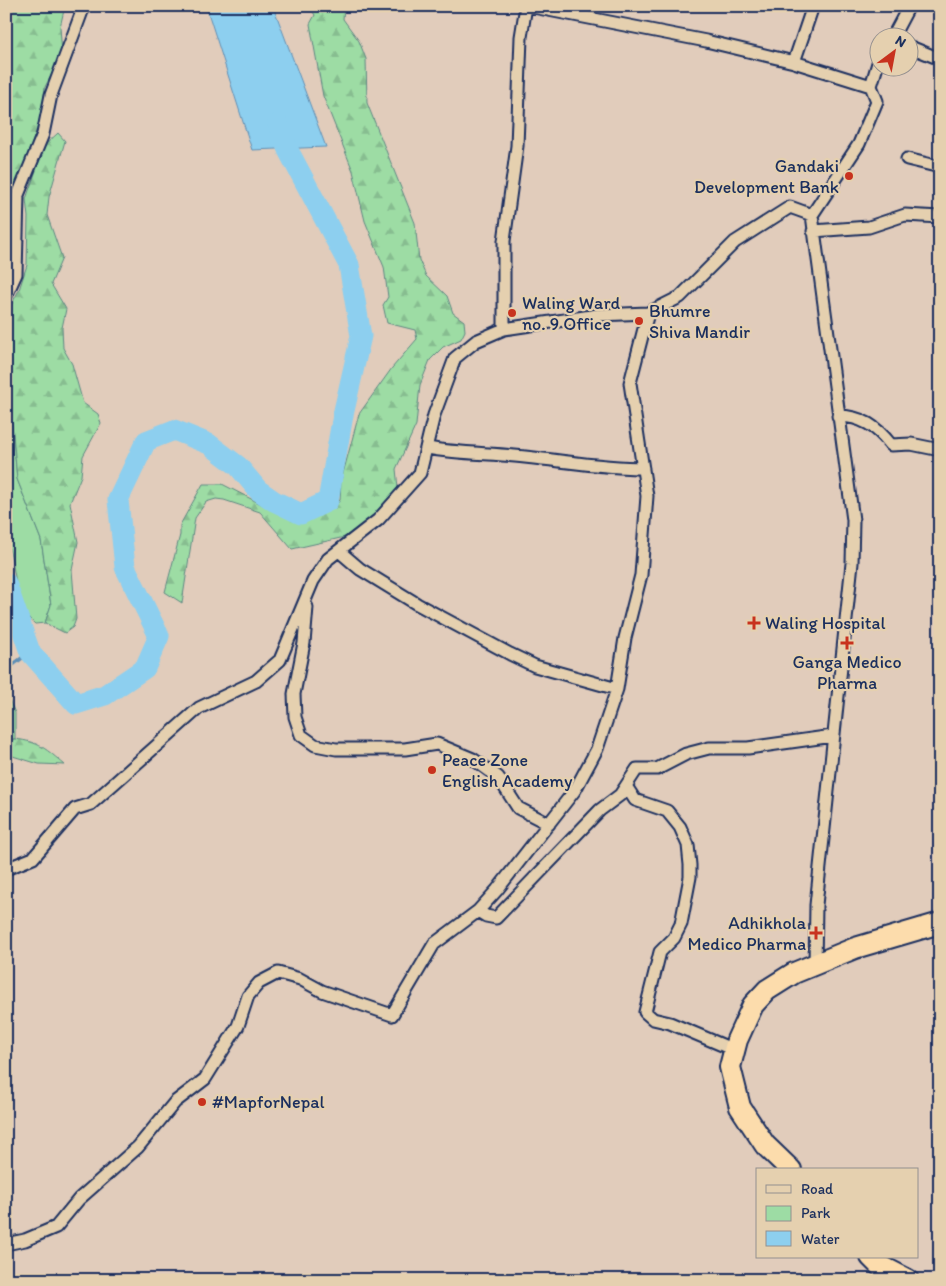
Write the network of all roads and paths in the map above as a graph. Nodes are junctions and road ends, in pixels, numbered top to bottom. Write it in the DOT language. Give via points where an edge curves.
graph roads {
  1 [pos="84,6"];
  2 [pos="527,6"];
  3 [pos="813,6"];
  4 [pos="909,6"];
  5 [pos="897,28"];
  6 [pos="918,50"];
  7 [pos="940,59"];
  8 [pos="794,62"];
  9 [pos="873,78"];
  10 [pos="871,86"];
  11 [pos="907,159"];
  12 [pos="940,167"];
  13 [pos="812,215"];
  14 [pos="940,217"];
  15 [pos="813,231"];
  16 [pos="6,296"];
  17 [pos="648,313"];
  18 [pos="504,330"];
  19 [pos="838,416"];
  20 [pos="427,448"];
  21 [pos="940,450"];
  22 [pos="643,468"];
  23 [pos="339,551"];
  24 [pos="308,598"];
  25 [pos="617,689"];
  26 [pos="833,736"];
  27 [pos="626,786"];
  28 [pos="549,824"];
  29 [pos="6,868"];
  30 [pos="478,911"];
  31 [pos="940,923"];
  32 [pos="815,965"];
  33 [pos="734,1050"];
  34 [pos="789,1168"];
  35 [pos="6,1244"];
  36 [pos="872,1258"];
  37 [pos="908,1280"];
  1 -- 16 [label="street" via="50,95 43,134 18,195 16,274"];
  2 -- 8 [label="street"];
  2 -- 18 [label="street" via="521,37 517,146 504,241"];
  3 -- 8 [label="street"];
  4 -- 5 [label="street"];
  6 -- 7 [label="street"];
  8 -- 10 [label="street"];
  9 -- 10 [label="street"];
  10 -- 13 [label="street" via="877,101 872,116 859,144"];
  11 -- 12 [label="street"];
  13 -- 15 [label="street"];
  13 -- 17 [label="street" via="790,207 778,214 736,242 680,297"];
  14 -- 15 [label="street" via="905,215 869,227"];
  15 -- 19 [label="street"];
  17 -- 18 [label="street" via="598,315"];
  17 -- 22 [label="street" via="630,383"];
  18 -- 20 [label="street" via="476,341 455,358 434,415"];
  19 -- 21 [label="street" via="863,420 880,430 890,444 911,444"];
  19 -- 26 [label="street" via="853,520 852,563"];
  20 -- 22 [label="street" via="452,453 524,456"];
  20 -- 23 [label="street" via="420,473 378,520"];
  22 -- 25 [label="street" via="647,496 641,575 625,638"];
  23 -- 24 [label="street" via="328,559 313,581"];
  23 -- 25 [label="street" via="360,569 443,620 471,631 526,662"];
  24 -- 28 [label="street" via="304,643 294,694 295,717 301,735 315,745 336,749 405,749 437,744 473,759 498,777 518,808"];
  24 -- 29 [label="street" via="280,660 256,681 199,708 90,804 75,808 33,858"];
  25 -- 28 [label="street" via="597,749 574,790"];
  26 -- 27 [label="street" via="748,748 709,748 686,754 657,769 637,769"];
  26 -- 32 [label="street" via="816,905"];
  27 -- 30 [label="street" via="496,918"];
  27 -- 33 [label="street" via="636,800 667,811 680,827 688,845 690,865 681,924 674,938 660,952 645,1012 653,1019 670,1022"];
  28 -- 30 [label="street"];
  30 -- 35 [label="street" via="434,944 392,1015 278,973 259,983 248,996 238,1026 205,1079 175,1102 138,1147 78,1199 56,1226 25,1240"];
  31 -- 32 [label="highway" via="855,948"];
  32 -- 33 [label="highway" via="794,973 767,990 753,1005"];
  33 -- 34 [label="highway" via="730,1067 740,1107 765,1145"];
  36 -- 37 [label="highway"];
}
